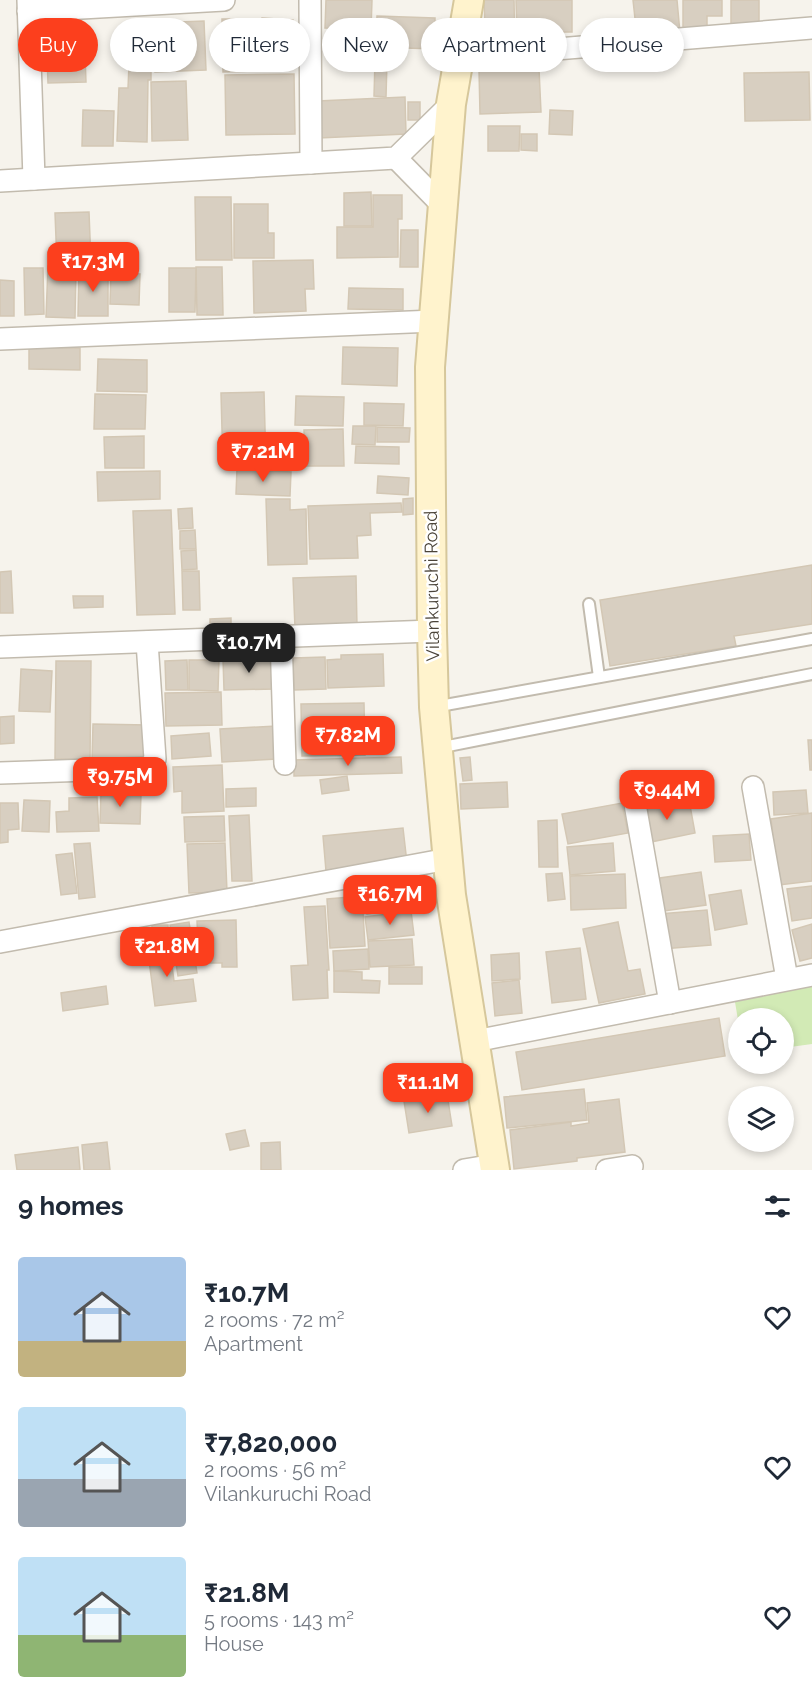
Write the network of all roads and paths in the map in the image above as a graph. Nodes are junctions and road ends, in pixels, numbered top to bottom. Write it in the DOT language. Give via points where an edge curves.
graph roads {
  1 [pos="224,0"];
  2 [pos="310,0"];
  3 [pos="469,0"];
  4 [pos="28,5"];
  5 [pos="466,18"];
  6 [pos="812,28"];
  7 [pos="567,48"];
  8 [pos="456,72"];
  9 [pos="451,104"];
  10 [pos="396,158"];
  11 [pos="311,163"];
  12 [pos="34,179"];
  13 [pos="0,181"];
  14 [pos="443,206"];
  15 [pos="434,321"];
  16 [pos="0,339"];
  17 [pos="589,604"];
  18 [pos="432,631"];
  19 [pos="281,637"];
  20 [pos="812,639"];
  21 [pos="147,642"];
  22 [pos="0,647"];
  23 [pos="812,674"];
  24 [pos="600,677"];
  25 [pos="434,707"];
  26 [pos="438,748"];
  27 [pos="285,764"];
  28 [pos="0,773"];
  29 [pos="753,788"];
  30 [pos="635,804"];
  31 [pos="448,860"];
  32 [pos="0,942"];
  33 [pos="812,975"];
  34 [pos="788,979"];
  35 [pos="670,1002"];
  36 [pos="475,1041"];
  37 [pos="632,1166"];
  38 [pos="494,1168"];
  39 [pos="464,1170"];
  40 [pos="607,1170"];
  1 -- 4 [label="street"];
  2 -- 11 [label="street"];
  3 -- 5 [label="main road, Vilankuruchi Road"];
  4 -- 12 [label="street"];
  6 -- 7 [label="street"];
  8 -- 9 [label="main road, Vilankuruchi Road"];
  9 -- 10 [label="street"];
  9 -- 14 [label="main road, Vilankuruchi Road"];
  10 -- 11 [label="street"];
  10 -- 14 [label="street"];
  11 -- 12 [label="street"];
  12 -- 13 [label="street"];
  14 -- 15 [label="main road, Vilankuruchi Road"];
  15 -- 16 [label="street"];
  15 -- 18 [label="main road, Vilankuruchi Road" via="430,367"];
  17 -- 24 [label="lane"];
  18 -- 19 [label="street"];
  18 -- 25 [label="main road, Vilankuruchi Road"];
  19 -- 21 [label="street"];
  19 -- 27 [label="street"];
  20 -- 24 [label="lane"];
  21 -- 22 [label="street"];
  21 -- 28 [label="street" via="155,759 148,768"];
  23 -- 26 [label="lane"];
  24 -- 25 [label="lane"];
  25 -- 26 [label="main road, Vilankuruchi Road"];
  26 -- 31 [label="main road, Vilankuruchi Road"];
  29 -- 34 [label="street"];
  30 -- 35 [label="street"];
  31 -- 32 [label="street"];
  31 -- 36 [label="main road, Vilankuruchi Road"];
  33 -- 34 [label="street"];
  34 -- 35 [label="street"];
  35 -- 36 [label="street"];
  36 -- 38 [label="main road, Vilankuruchi Road"];
  37 -- 40 [label="street"];
  38 -- 39 [label="street"];
}
